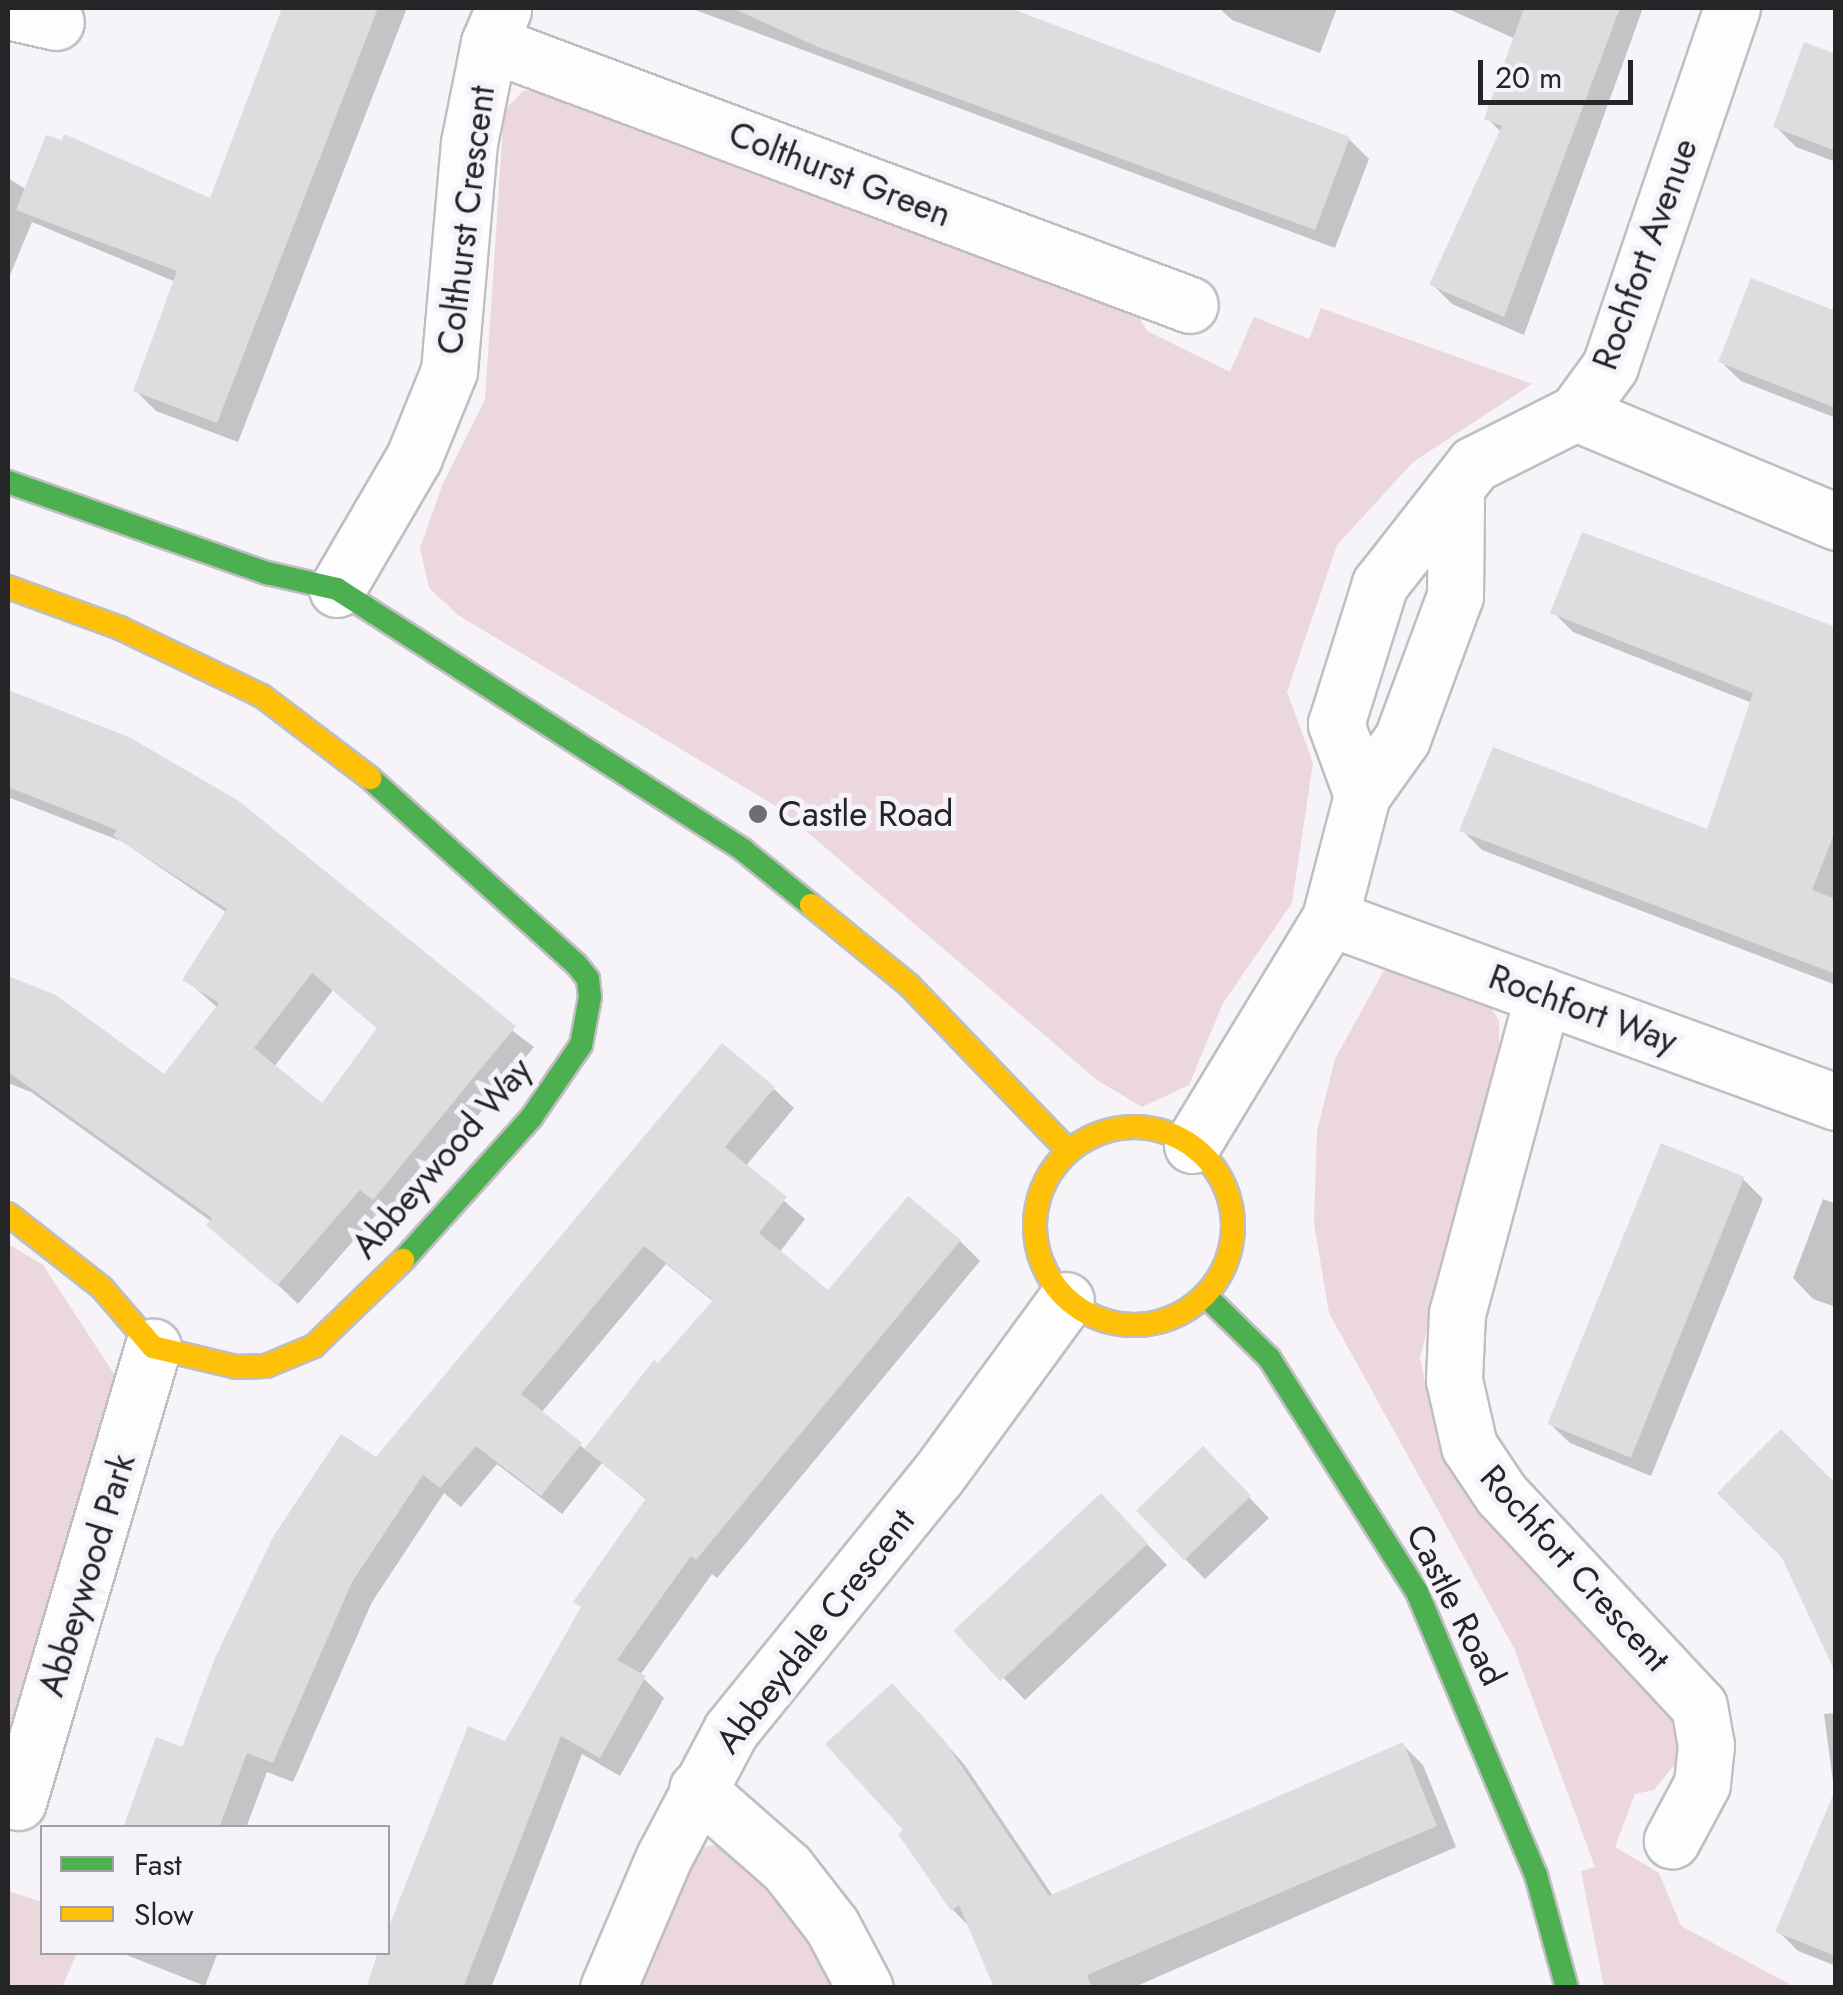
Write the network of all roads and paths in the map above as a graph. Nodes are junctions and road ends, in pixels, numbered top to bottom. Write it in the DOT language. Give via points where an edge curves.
graph roads {
  1 [pos="1732,8"];
  2 [pos="497,25"];
  3 [pos="1190,306"];
  4 [pos="1576,413"];
  5 [pos="8,482"];
  6 [pos="1456,492"];
  7 [pos="1836,522"];
  8 [pos="8,587"];
  9 [pos="336,589"];
  10 [pos="1362,795"];
  11 [pos="1330,918"];
  12 [pos="1544,995"];
  13 [pos="1836,1102"];
  14 [pos="1192,1145"];
  15 [pos="1066,1148"];
  16 [pos="8,1214"];
  17 [pos="1205,1295"];
  18 [pos="1066,1300"];
  19 [pos="153,1347"];
  20 [pos="697,1789"];
  21 [pos="18,1802"];
  22 [pos="1672,1840"];
  23 [pos="608,1988"];
  24 [pos="865,1988"];
  25 [pos="1567,1988"];
  1 -- 4 [label="street, Rochfort Avenue" via="1610,366"];
  2 -- 3 [label="street, Colthurst Green"];
  2 -- 9 [label="street, Colthurst Crescent" via="469,143 449,371 414,456"];
  4 -- 6 [label="street, Rochfort Avenue" via="1474,464"];
  4 -- 7 [label="street"];
  5 -- 9 [label="street" via="267,573"];
  6 -- 10 [label="street" via="1454,596 1402,739"];
  6 -- 10 [label="street, Rochfort Avenue" via="1380,584 1336,724"];
  8 -- 19 [label="street, Abbeywood Way" via="120,628 262,696 383,788 588,980 590,1019 581,1045 531,1118 386,1279 314,1346 266,1366 236,1368"];
  9 -- 15 [label="street" via="744,850 909,984"];
  10 -- 11 [label="street"];
  11 -- 12 [label="street, Rochfort Way"];
  11 -- 14 [label="street"];
  12 -- 13 [label="street, Rochfort Way"];
  12 -- 22 [label="street, Rochfort Crescent" via="1456,1313 1454,1380 1470,1446 1501,1494 1698,1706 1706,1745 1702,1784"];
  14 -- 15 [label="street" via="1140,1127 1111,1129"];
  14 -- 17 [label="street" via="1221,1178 1234,1220 1226,1263"];
  15 -- 18 [label="street" via="1035,1213 1046,1275"];
  16 -- 19 [label="street" via="102,1288"];
  17 -- 18 [label="street" via="1178,1317 1149,1326 1119,1326"];
  17 -- 25 [label="street, Castle Road" via="1269,1358 1417,1592 1536,1875"];
  18 -- 20 [label="street, Abbeydale Crescent" via="937,1476 731,1730"];
  19 -- 21 [label="street, Abbeywood Park"];
  20 -- 23 [label="street, Abbeydale Crescent"];
  20 -- 24 [label="street" via="787,1868 832,1926"];
}
